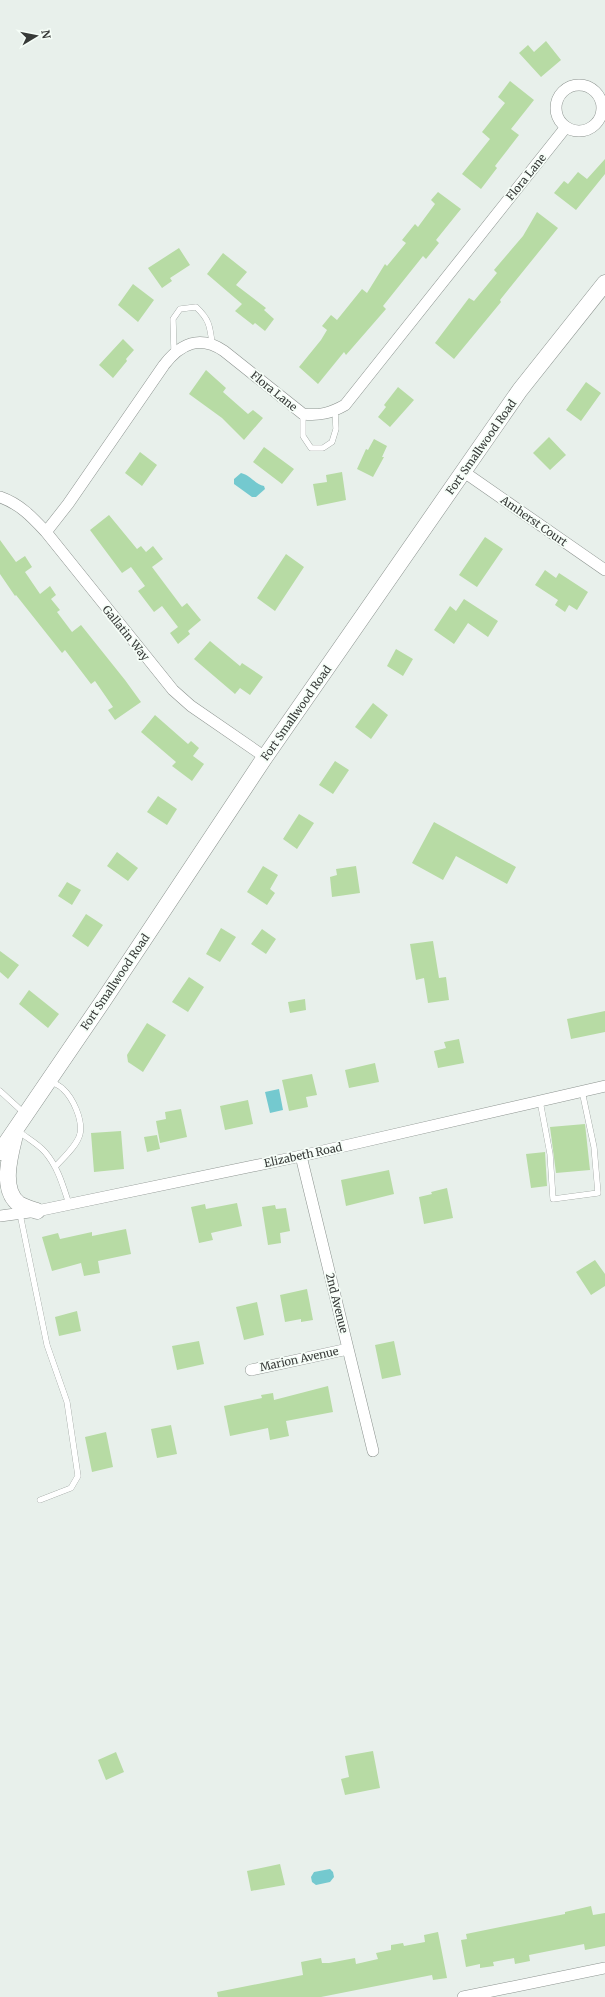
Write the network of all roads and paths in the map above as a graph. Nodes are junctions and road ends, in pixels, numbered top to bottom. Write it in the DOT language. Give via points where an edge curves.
graph roads {
  1 [pos="566,127"];
  2 [pos="605,283"];
  3 [pos="212,343"];
  4 [pos="174,351"];
  5 [pos="335,411"];
  6 [pos="302,414"];
  7 [pos="464,472"];
  8 [pos="0,497"];
  9 [pos="46,532"];
  10 [pos="605,570"];
  11 [pos="265,757"];
  12 [pos="49,1081"];
  13 [pos="605,1086"];
  14 [pos="0,1090"];
  15 [pos="582,1091"];
  16 [pos="540,1101"];
  17 [pos="26,1115"];
  18 [pos="16,1129"];
  19 [pos="0,1152"];
  20 [pos="301,1156"];
  21 [pos="55,1167"];
  22 [pos="69,1204"];
  23 [pos="36,1211"];
  24 [pos="20,1214"];
  25 [pos="0,1216"];
  26 [pos="348,1349"];
  27 [pos="250,1370"];
  28 [pos="372,1451"];
  29 [pos="40,1500"];
  30 [pos="605,1968"];
  31 [pos="500,1993"];
  32 [pos="463,1997"];
  1 -- 1 [label="street" via="576,131 584,130 600,118 601,102 595,92 579,85 569,87 563,92 558,99 556,111"];
  1 -- 5 [label="street, Flora Lane" via="345,405"];
  2 -- 7 [label="main road, Fort Smallwood Road" via="520,390"];
  3 -- 4 [label="street" via="195,343"];
  3 -- 4 [label="lane" via="206,317 196,307 180,309 173,319"];
  3 -- 6 [label="street, Flora Lane"];
  4 -- 9 [label="street"];
  5 -- 6 [label="street, Flora Lane" via="316,415"];
  5 -- 6 [label="lane" via="336,429 332,442 323,448 311,448 303,436"];
  7 -- 10 [label="street, Amherst Court"];
  7 -- 11 [label="main road, Fort Smallwood Road"];
  8 -- 9 [label="street, Gallatin Way" via="26,511"];
  9 -- 11 [label="street, Gallatin Way" via="173,690 191,706"];
  11 -- 12 [label="main road, Fort Smallwood Road"];
  12 -- 17 [label="main road, Fort Smallwood Road"];
  12 -- 21 [label="lane" via="63,1089 73,1102 80,1120 80,1134 76,1143"];
  13 -- 15 [label="street, Elizabeth Road"];
  14 -- 17 [label="lane"];
  15 -- 16 [label="street, Elizabeth Road"];
  15 -- 16 [label="lane" via="594,1147 598,1193 553,1199 550,1154"];
  16 -- 20 [label="street, Elizabeth Road"];
  17 -- 18 [label="main road, Fort Smallwood Road"];
  18 -- 19 [label="main road, Fort Smallwood Road"];
  18 -- 21 [label="lane" via="45,1152"];
  18 -- 23 [label="main road" via="7,1174 8,1192 18,1204"];
  20 -- 22 [label="street, Elizabeth Road"];
  20 -- 26 [label="street, 2nd Avenue"];
  21 -- 22 [label="lane"];
  22 -- 23 [label="street, Elizabeth Road"];
  23 -- 24 [label="street, Elizabeth Road"];
  24 -- 25 [label="street, Elizabeth Road"];
  24 -- 29 [label="lane" via="47,1345 67,1402 78,1476 71,1488"];
  26 -- 27 [label="street, Marion Avenue"];
  26 -- 28 [label="street, 2nd Avenue"];
  30 -- 31 [label="street"];
  31 -- 32 [label="street"];
}
